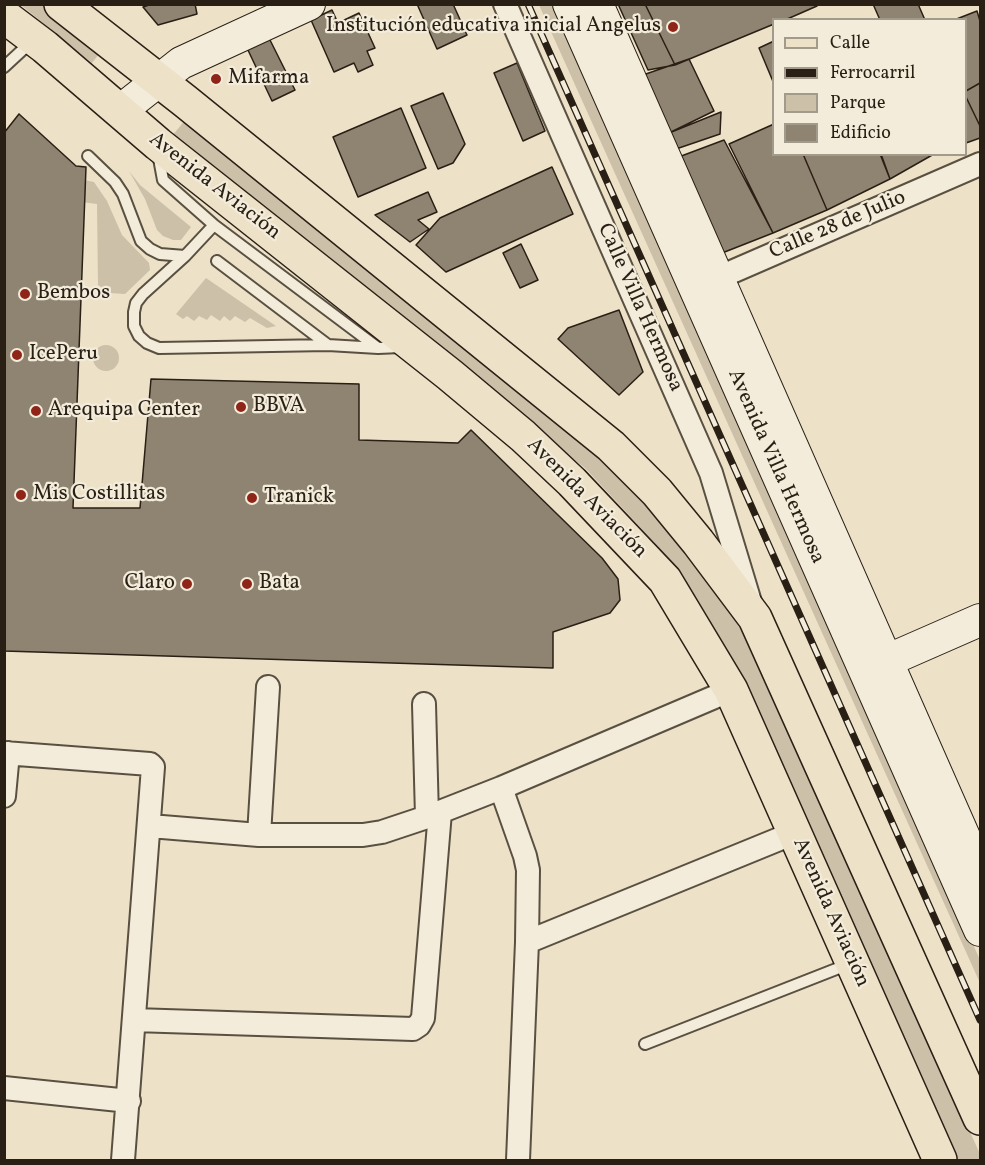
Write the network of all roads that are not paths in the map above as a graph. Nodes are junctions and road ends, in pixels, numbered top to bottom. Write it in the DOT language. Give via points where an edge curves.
graph roads {
  1 [pos="61,4"];
  2 [pos="309,4"];
  3 [pos="505,4"];
  4 [pos="569,4"];
  5 [pos="597,4"];
  6 [pos="4,16"];
  7 [pos="34,39"];
  8 [pos="4,67"];
  9 [pos="157,80"];
  10 [pos="120,111"];
  11 [pos="158,144"];
  12 [pos="88,156"];
  13 [pos="981,164"];
  14 [pos="214,225"];
  15 [pos="185,256"];
  16 [pos="217,261"];
  17 [pos="707,283"];
  18 [pos="328,345"];
  19 [pos="413,347"];
  20 [pos="378,348"];
  21 [pos="755,618"];
  22 [pos="981,620"];
  23 [pos="876,665"];
  24 [pos="268,687"];
  25 [pos="731,690"];
  26 [pos="424,704"];
  27 [pos="6,753"];
  28 [pos="501,788"];
  29 [pos="4,796"];
  30 [pos="434,815"];
  31 [pos="150,826"];
  32 [pos="794,833"];
  33 [pos="259,835"];
  34 [pos="981,873"];
  35 [pos="981,930"];
  36 [pos="527,942"];
  37 [pos="852,962"];
  38 [pos="134,1020"];
  39 [pos="645,1044"];
  40 [pos="4,1088"];
  41 [pos="129,1101"];
  42 [pos="981,1118"];
  43 [pos="123,1161"];
  44 [pos="518,1161"];
  45 [pos="940,1161"];
  1 -- 9 [label="main road"];
  2 -- 9 [label="main road" via="181,63"];
  3 -- 21 [label="street, Calle Villa Hermosa" via="711,473"];
  4 -- 17 [label="main road, Avenida Villa Hermosa"];
  5 -- 17 [label="main road, Avenida Villa Hermosa"];
  6 -- 7 [label="main road, Avenida Aviación"];
  7 -- 8 [label="lane"];
  7 -- 10 [label="main road, Avenida Aviación"];
  9 -- 10 [label="main road"];
  9 -- 21 [label="main road" via="611,446 657,492"];
  10 -- 11 [label="main road, Avenida Aviación"];
  11 -- 14 [label="lane" via="163,180"];
  11 -- 19 [label="main road, Avenida Aviación"];
  12 -- 15 [label="lane" via="123,194 141,241 160,254"];
  13 -- 17 [label="street, Calle 28 de Julio"];
  14 -- 15 [label="lane"];
  14 -- 20 [label="lane"];
  15 -- 18 [label="lane" via="136,303 134,326 147,343 171,349"];
  16 -- 18 [label="lane"];
  17 -- 23 [label="main road, Avenida Villa Hermosa"];
  18 -- 20 [label="lane"];
  19 -- 20 [label="lane"];
  19 -- 25 [label="main road, Avenida Aviación" via="523,436 665,580"];
  21 -- 42 [label="main road"];
  22 -- 23 [label="main road"];
  23 -- 34 [label="main road, Avenida Villa Hermosa"];
  23 -- 35 [label="main road, Avenida Villa Hermosa"];
  24 -- 33 [label="street"];
  25 -- 28 [label="street"];
  25 -- 32 [label="main road, Avenida Aviación"];
  26 -- 30 [label="street"];
  27 -- 29 [label="street"];
  27 -- 31 [label="street" via="150,764 154,772"];
  28 -- 30 [label="street"];
  28 -- 36 [label="street" via="526,863"];
  30 -- 33 [label="street" via="363,835"];
  30 -- 38 [label="street" via="423,1018 419,1025 413,1029"];
  31 -- 33 [label="street"];
  31 -- 38 [label="street"];
  32 -- 36 [label="street"];
  32 -- 37 [label="main road, Avenida Aviación"];
  36 -- 44 [label="street"];
  37 -- 39 [label="lane"];
  37 -- 45 [label="main road, Avenida Aviación"];
  38 -- 41 [label="street"];
  40 -- 41 [label="street"];
  41 -- 43 [label="street"];
}
